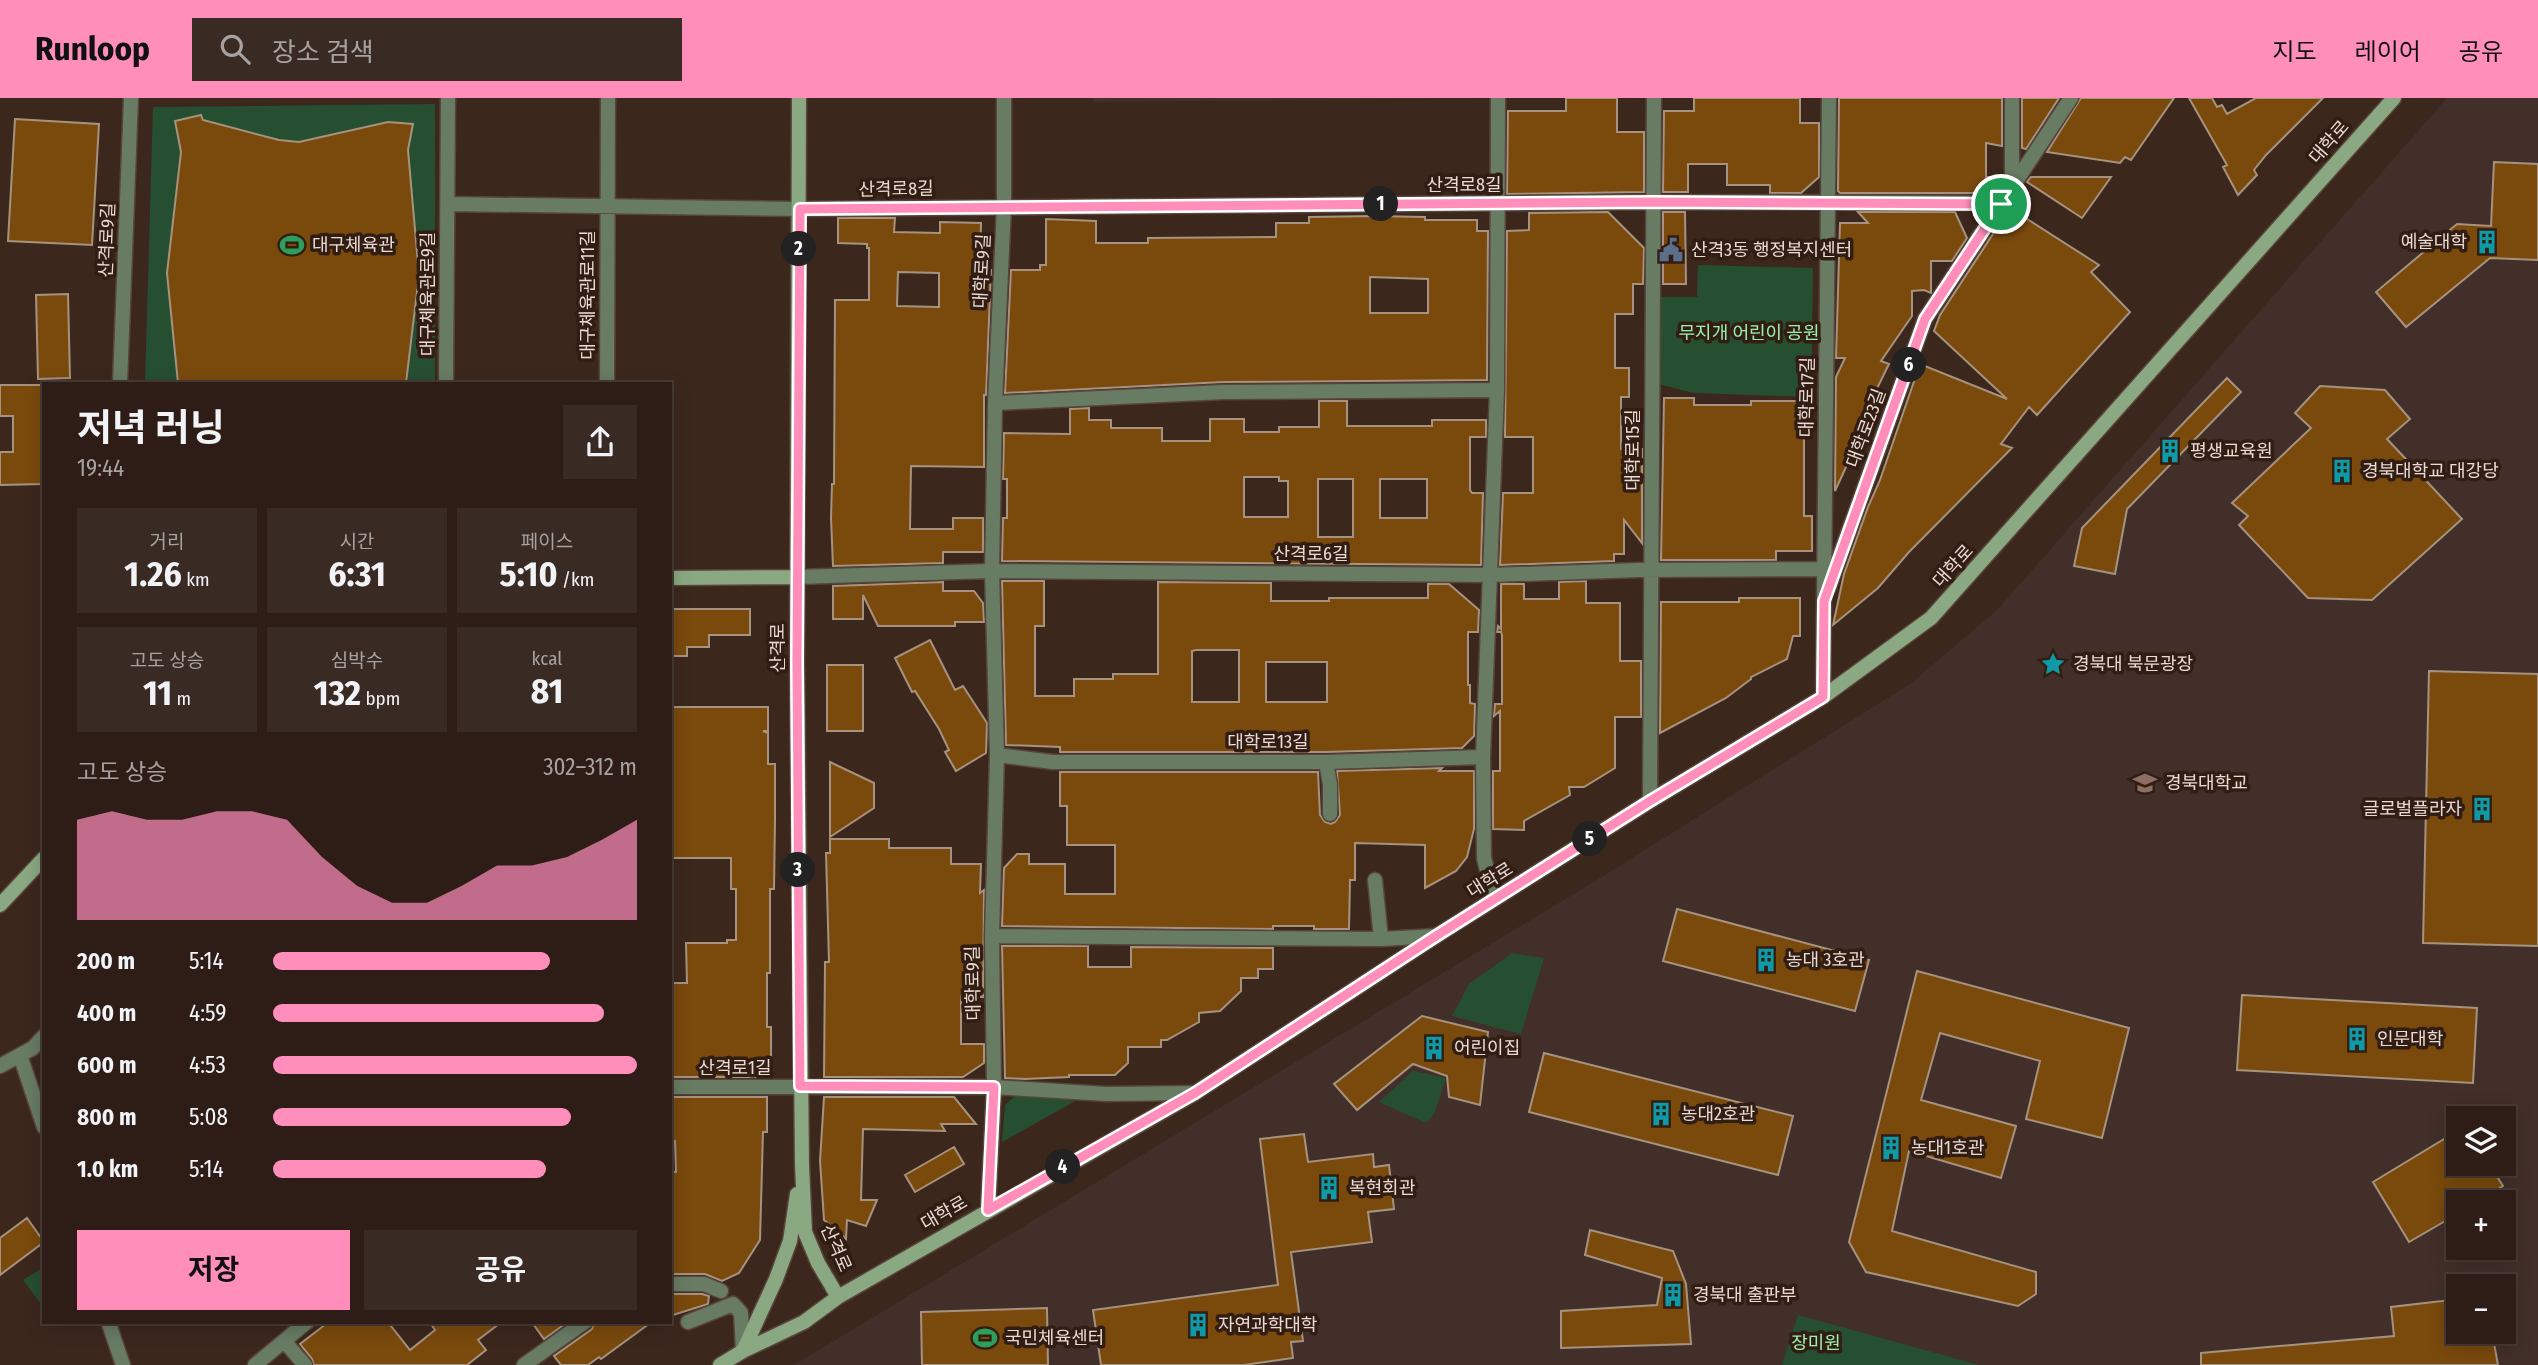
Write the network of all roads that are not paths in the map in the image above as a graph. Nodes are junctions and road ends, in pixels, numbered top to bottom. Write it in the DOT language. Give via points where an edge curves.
graph roads {
  1 [pos="131,98"];
  2 [pos="448,98"];
  3 [pos="608,98"];
  4 [pos="799,98"];
  5 [pos="1004,98"];
  6 [pos="1498,98"];
  7 [pos="1654,98"];
  8 [pos="1829,98"];
  9 [pos="2012,98"];
  10 [pos="2071,98"];
  11 [pos="2394,98"];
  12 [pos="2012,188"];
  13 [pos="1653,202"];
  14 [pos="1828,202"];
  15 [pos="448,204"];
  16 [pos="1498,204"];
  17 [pos="2001,204"];
  18 [pos="607,206"];
  19 [pos="1004,206"];
  20 [pos="800,209"];
  21 [pos="120,382"];
  22 [pos="446,382"];
  23 [pos="607,382"];
  24 [pos="1497,390"];
  25 [pos="995,403"];
  26 [pos="1824,569"];
  27 [pos="1651,570"];
  28 [pos="992,571"];
  29 [pos="1491,575"];
  30 [pos="797,577"];
  31 [pos="672,578"];
  32 [pos="1824,601"];
  33 [pos="1823,697"];
  34 [pos="996,755"];
  35 [pos="1483,757"];
  36 [pos="1326,762"];
  37 [pos="1650,801"];
  38 [pos="1330,814"];
  39 [pos="42,860"];
  40 [pos="1375,880"];
  41 [pos="1494,899"];
  42 [pos="0,905"];
  43 [pos="992,936"];
  44 [pos="1436,936"];
  45 [pos="1381,939"];
  46 [pos="42,1038"];
  47 [pos="20,1055"];
  48 [pos="0,1066"];
  49 [pos="800,1086"];
  50 [pos="672,1087"];
  51 [pos="994,1087"];
  52 [pos="1195,1093"];
  53 [pos="42,1121"];
  54 [pos="802,1165"];
  55 [pos="988,1210"];
  56 [pos="672,1284"];
  57 [pos="721,1291"];
  58 [pos="838,1297"];
  59 [pos="688,1322"];
  60 [pos="109,1324"];
  61 [pos="305,1324"];
  62 [pos="582,1324"];
  63 [pos="284,1341"];
  64 [pos="743,1351"];
  65 [pos="123,1365"];
  66 [pos="255,1365"];
  67 [pos="305,1365"];
  68 [pos="524,1365"];
  69 [pos="720,1365"];
  1 -- 21 [label="street, 산격로9길"];
  2 -- 15 [label="street, 대구체육관로9길"];
  3 -- 18 [label="street, 대구체육관로11길"];
  4 -- 20 [label="main road, 산격로"];
  5 -- 19 [label="street, 대학로9길"];
  6 -- 16 [label="street"];
  7 -- 13 [label="street, 대학로15길"];
  8 -- 14 [label="street, 대학로17길"];
  9 -- 12 [label="street"];
  10 -- 12 [label="street, 대학로23길"];
  11 -- 33 [label="main road, 대학로" via="1931,618"];
  12 -- 17 [label="street, 대학로23길"];
  13 -- 14 [label="street, 산격로8길"];
  13 -- 16 [label="street, 산격로8길"];
  13 -- 27 [label="street, 대학로15길"];
  14 -- 17 [label="street, 산격로8길"];
  14 -- 26 [label="street, 대학로17길"];
  15 -- 18 [label="street, 대구체육관로11길"];
  15 -- 22 [label="street, 대구체육관로9길"];
  16 -- 19 [label="street, 산격로8길"];
  16 -- 24 [label="street"];
  17 -- 32 [label="street, 대학로23길" via="1925,319"];
  18 -- 20 [label="street"];
  18 -- 23 [label="street, 대구체육관로11길"];
  19 -- 20 [label="street, 산격로8길"];
  19 -- 25 [label="street, 대학로9길"];
  20 -- 30 [label="main road, 산격로"];
  24 -- 25 [label="street" via="1211,392"];
  24 -- 29 [label="street"];
  25 -- 28 [label="street, 대학로9길"];
  26 -- 27 [label="street, 산격로6길"];
  26 -- 32 [label="street, 대학로17길"];
  27 -- 29 [label="street, 산격로6길"];
  27 -- 37 [label="street, 대학로15길"];
  28 -- 29 [label="street, 산격로6길"];
  28 -- 30 [label="street, 산격로6길"];
  28 -- 34 [label="street, 대학로9길"];
  29 -- 35 [label="street"];
  30 -- 31 [label="main road"];
  30 -- 49 [label="main road, 산격로"];
  32 -- 33 [label="street, 대학로17길"];
  33 -- 37 [label="main road, 대학로"];
  34 -- 36 [label="street, 대학로13길" via="1053,762"];
  34 -- 43 [label="street, 대학로9길"];
  35 -- 36 [label="street, 대학로13길"];
  35 -- 41 [label="street" via="1484,858"];
  36 -- 38 [label="street"];
  37 -- 41 [label="main road, 대학로"];
  39 -- 42 [label="main road"];
  40 -- 45 [label="street"];
  41 -- 44 [label="main road, 대학로"];
  43 -- 45 [label="street, 대학로"];
  43 -- 51 [label="street, 대학로9길"];
  44 -- 45 [label="street, 대학로"];
  44 -- 52 [label="main road, 대학로"];
  46 -- 47 [label="street"];
  47 -- 48 [label="street"];
  47 -- 53 [label="street"];
  49 -- 50 [label="street, 산격로1길"];
  49 -- 51 [label="street"];
  49 -- 54 [label="main road, 산격로"];
  51 -- 52 [label="street" via="1106,1094"];
  51 -- 55 [label="street, 대학로9길"];
  52 -- 55 [label="main road, 대학로"];
  54 -- 58 [label="main road, 산격로" via="805,1232"];
  54 -- 64 [label="main road" via="790,1241"];
  55 -- 58 [label="main road, 대학로"];
  56 -- 57 [label="street" via="704,1284"];
  58 -- 64 [label="main road, 대학로" via="804,1322"];
  59 -- 64 [label="street" via="733,1304 741,1313"];
  60 -- 65 [label="street"];
  61 -- 63 [label="street"];
  62 -- 68 [label="street"];
  63 -- 66 [label="street"];
  63 -- 67 [label="street"];
  64 -- 69 [label="main road, 대학로"];
}
